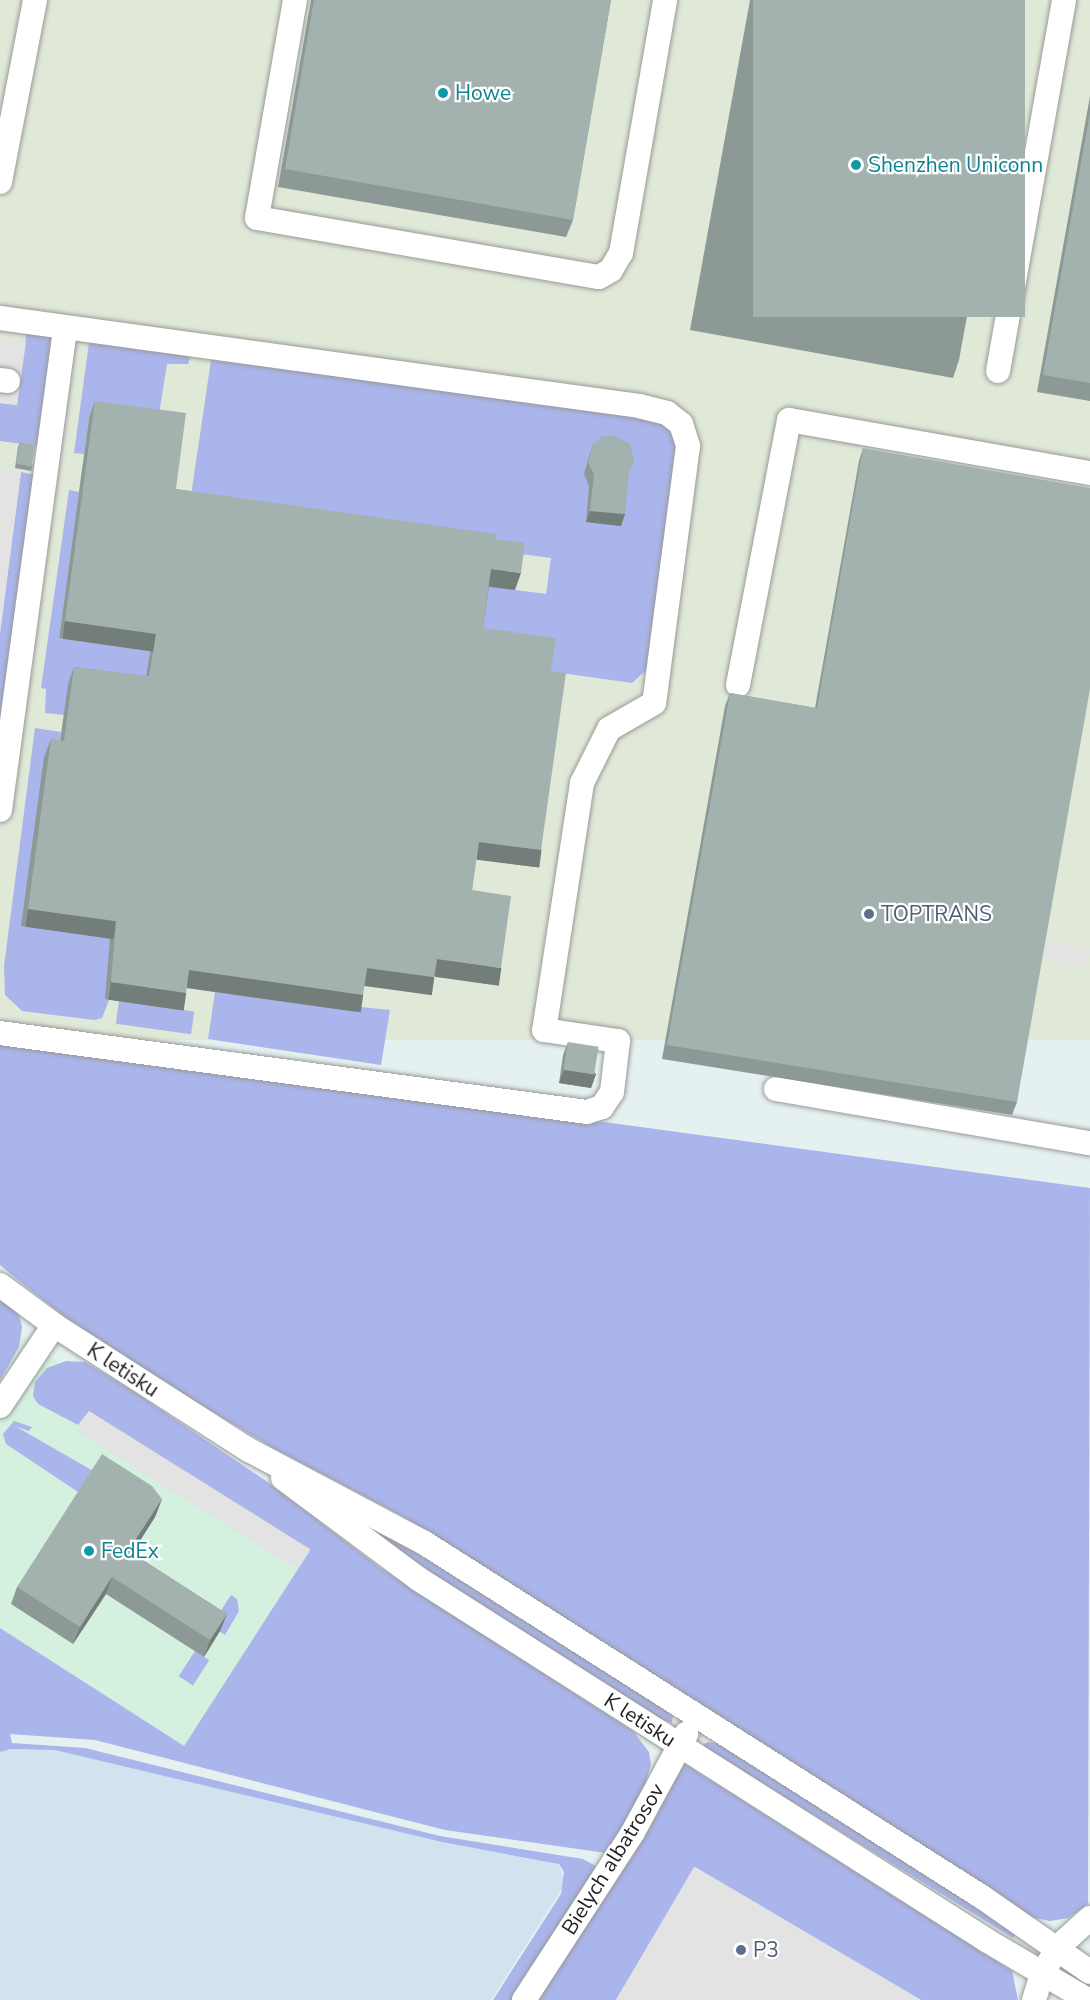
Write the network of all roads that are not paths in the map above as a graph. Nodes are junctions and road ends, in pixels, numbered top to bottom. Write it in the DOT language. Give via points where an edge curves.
graph roads {
  1 [pos="35,0"];
  2 [pos="295,0"];
  3 [pos="665,0"];
  4 [pos="1064,0"];
  5 [pos="0,182"];
  6 [pos="0,318"];
  7 [pos="65,328"];
  8 [pos="998,370"];
  9 [pos="1090,473"];
  10 [pos="738,685"];
  11 [pos="0,810"];
  12 [pos="0,1033"];
  13 [pos="776,1089"];
  14 [pos="1090,1143"];
  15 [pos="0,1285"];
  16 [pos="54,1325"];
  17 [pos="0,1406"];
  18 [pos="249,1450"];
  19 [pos="697,1716"];
  20 [pos="679,1746"];
  21 [pos="1090,1918"];
  22 [pos="1058,1947"];
  23 [pos="1090,1972"];
  24 [pos="1042,1974"];
  25 [pos="524,2000"];
  26 [pos="1034,2000"];
  27 [pos="1088,2000"];
  1 -- 5 [label="street"];
  2 -- 3 [label="street" via="257,218 599,277 611,270 621,253"];
  4 -- 8 [label="street"];
  6 -- 7 [label="street"];
  7 -- 11 [label="street"];
  7 -- 12 [label="street" via="655,409 681,424 688,446 687,470 654,703 609,729 582,783 544,1030 618,1041 612,1092 602,1107 587,1112"];
  9 -- 10 [label="street" via="789,420"];
  13 -- 14 [label="street"];
  15 -- 16 [label="street, K letisku"];
  16 -- 17 [label="street"];
  16 -- 18 [label="street, K letisku"];
  18 -- 19 [label="street, K letisku" via="423,1542"];
  18 -- 20 [label="street, K letisku" via="334,1519 417,1578"];
  19 -- 20 [label="street, Bielych albatrosov"];
  19 -- 22 [label="street, K letisku"];
  20 -- 24 [label="street, K letisku"];
  20 -- 25 [label="street, Bielych albatrosov" via="632,1834"];
  21 -- 22 [label="street"];
  22 -- 23 [label="street, K letisku"];
  22 -- 24 [label="street"];
  24 -- 26 [label="street"];
  24 -- 27 [label="street, K letisku"];
}
